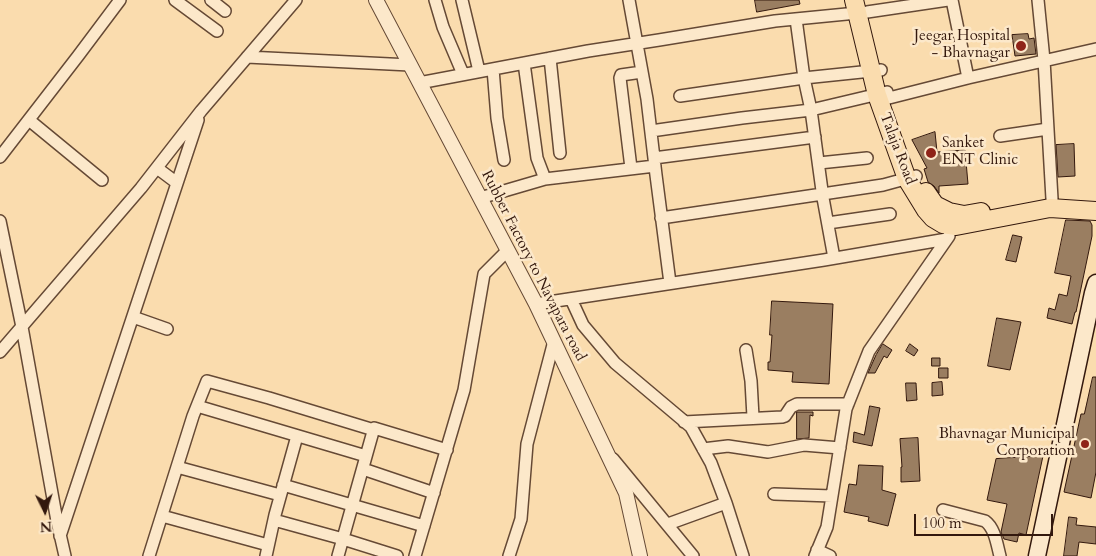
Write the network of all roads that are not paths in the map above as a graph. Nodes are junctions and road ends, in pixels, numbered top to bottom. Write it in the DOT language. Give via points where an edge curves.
graph roads {
  1 [pos="120,0"];
  2 [pos="175,0"];
  3 [pos="211,0"];
  4 [pos="296,0"];
  5 [pos="376,0"];
  6 [pos="435,0"];
  7 [pos="462,0"];
  8 [pos="628,0"];
  9 [pos="948,0"];
  10 [pos="952,0"];
  11 [pos="1038,0"];
  12 [pos="860,6"];
  13 [pos="225,11"];
  14 [pos="796,19"];
  15 [pos="217,31"];
  16 [pos="637,44"];
  17 [pos="1096,49"];
  18 [pos="247,57"];
  19 [pos="550,58"];
  20 [pos="1044,60"];
  21 [pos="524,63"];
  22 [pos="410,65"];
  23 [pos="493,69"];
  24 [pos="876,70"];
  25 [pos="479,71"];
  26 [pos="642,72"];
  27 [pos="463,74"];
  28 [pos="804,78"];
  29 [pos="968,78"];
  30 [pos="419,83"];
  31 [pos="884,95"];
  32 [pos="680,96"];
  33 [pos="811,110"];
  34 [pos="201,111"];
  35 [pos="29,120"];
  36 [pos="1048,129"];
  37 [pos="651,131"];
  38 [pos="1000,136"];
  39 [pos="815,137"];
  40 [pos="560,154"];
  41 [pos="0,157"];
  42 [pos="867,158"];
  43 [pos="504,160"];
  44 [pos="654,162"];
  45 [pos="819,163"];
  46 [pos="157,168"];
  47 [pos="631,168"];
  48 [pos="911,177"];
  49 [pos="545,179"];
  50 [pos="102,180"];
  51 [pos="177,183"];
  52 [pos="823,194"];
  53 [pos="480,198"];
  54 [pos="1052,199"];
  55 [pos="1096,201"];
  56 [pos="1096,211"];
  57 [pos="890,214"];
  58 [pos="662,218"];
  59 [pos="0,221"];
  60 [pos="828,223"];
  61 [pos="956,227"];
  62 [pos="508,250"];
  63 [pos="834,258"];
  64 [pos="670,283"];
  65 [pos="1096,284"];
  66 [pos="571,299"];
  67 [pos="536,304"];
  68 [pos="133,317"];
  69 [pos="22,327"];
  70 [pos="167,330"];
  71 [pos="554,341"];
  72 [pos="746,350"];
  73 [pos="0,352"];
  74 [pos="848,404"];
  75 [pos="197,406"];
  76 [pos="754,418"];
  77 [pos="684,422"];
  78 [pos="374,430"];
  79 [pos="296,436"];
  80 [pos="604,447"];
  81 [pos="840,448"];
  82 [pos="703,449"];
  83 [pos="447,450"];
  84 [pos="366,456"];
  85 [pos="177,467"];
  86 [pos="363,469"];
  87 [pos="282,490"];
  88 [pos="434,493"];
  89 [pos="774,494"];
  90 [pos="832,496"];
  91 [pos="726,503"];
  92 [pos="353,506"];
  93 [pos="943,510"];
  94 [pos="162,516"];
  95 [pos="274,520"];
  96 [pos="668,524"];
  97 [pos="424,526"];
  98 [pos="60,536"];
  99 [pos="343,539"];
  100 [pos="267,551"];
  101 [pos="816,553"];
  102 [pos="64,556"];
  103 [pos="149,556"];
  104 [pos="338,556"];
  105 [pos="396,556"];
  106 [pos="415,556"];
  107 [pos="509,556"];
  108 [pos="640,556"];
  109 [pos="693,556"];
  110 [pos="743,556"];
  111 [pos="830,556"];
  112 [pos="1000,556"];
  113 [pos="1037,556"];
  1 -- 35 [label="street"];
  2 -- 15 [label="street"];
  3 -- 13 [label="street"];
  4 -- 18 [label="street"];
  5 -- 22 [label="street, Rubber Factory to Navapara road"];
  6 -- 27 [label="street"];
  7 -- 25 [label="street"];
  8 -- 16 [label="street"];
  9 -- 12 [label="street"];
  10 -- 29 [label="street"];
  11 -- 20 [label="street"];
  12 -- 14 [label="street"];
  12 -- 24 [label="main road, Talaja Road"];
  14 -- 16 [label="street"];
  14 -- 28 [label="street"];
  16 -- 19 [label="street"];
  16 -- 26 [label="street"];
  17 -- 20 [label="street"];
  18 -- 22 [label="street"];
  18 -- 34 [label="street"];
  19 -- 21 [label="street"];
  19 -- 40 [label="street"];
  20 -- 29 [label="street"];
  20 -- 36 [label="street"];
  21 -- 23 [label="street"];
  21 -- 49 [label="street" via="537,158"];
  22 -- 30 [label="street, Rubber Factory to Navapara road"];
  23 -- 25 [label="street"];
  23 -- 43 [label="street"];
  24 -- 28 [label="street"];
  24 -- 31 [label="main road, Talaja Road"];
  25 -- 27 [label="street"];
  26 -- 37 [label="street"];
  26 -- 47 [label="street" via="621,74 620,78"];
  27 -- 30 [label="street"];
  28 -- 32 [label="street"];
  28 -- 33 [label="street"];
  29 -- 31 [label="street"];
  30 -- 53 [label="street, Rubber Factory to Navapara road"];
  31 -- 33 [label="street"];
  31 -- 48 [label="main road, Talaja Road"];
  33 -- 37 [label="street"];
  33 -- 39 [label="street"];
  34 -- 46 [label="street"];
  34 -- 51 [label="street"];
  35 -- 41 [label="street"];
  35 -- 50 [label="street"];
  36 -- 38 [label="street"];
  36 -- 54 [label="street"];
  37 -- 44 [label="street"];
  39 -- 44 [label="street"];
  39 -- 45 [label="street"];
  42 -- 45 [label="street"];
  44 -- 47 [label="street"];
  44 -- 58 [label="street"];
  45 -- 52 [label="street"];
  46 -- 51 [label="street"];
  46 -- 69 [label="street"];
  47 -- 49 [label="street"];
  48 -- 52 [label="street" via="883,185"];
  48 -- 61 [label="main road, Talaja Road" via="926,210 936,213 943,224"];
  49 -- 53 [label="street"];
  51 -- 68 [label="street"];
  52 -- 58 [label="street"];
  52 -- 60 [label="street"];
  53 -- 62 [label="street, Rubber Factory to Navapara road"];
  54 -- 55 [label="main road, Talaja Road"];
  54 -- 61 [label="main road, Talaja Road"];
  56 -- 61 [label="main road" via="1050,208"];
  57 -- 60 [label="street"];
  58 -- 64 [label="street"];
  59 -- 69 [label="street"];
  60 -- 63 [label="street"];
  61 -- 63 [label="street"];
  61 -- 74 [label="street" via="870,351"];
  62 -- 67 [label="street, Rubber Factory to Navapara road"];
  62 -- 83 [label="street" via="484,274 464,390"];
  63 -- 64 [label="street"];
  64 -- 66 [label="street"];
  65 -- 113 [label="main road"];
  66 -- 67 [label="street"];
  66 -- 77 [label="street" via="583,325 614,363"];
  67 -- 71 [label="street, Rubber Factory to Navapara road"];
  68 -- 70 [label="street"];
  68 -- 98 [label="street"];
  69 -- 73 [label="street"];
  69 -- 98 [label="street"];
  71 -- 80 [label="street, Rubber Factory to Navapara road"];
  71 -- 107 [label="street" via="527,444 521,518"];
  72 -- 76 [label="street"];
  74 -- 76 [label="street" via="797,404 785,416"];
  74 -- 81 [label="street"];
  75 -- 78 [label="street" via="207,381"];
  75 -- 79 [label="street"];
  75 -- 85 [label="street"];
  76 -- 77 [label="street"];
  77 -- 82 [label="street" via="691,427"];
  78 -- 83 [label="street"];
  78 -- 84 [label="street"];
  79 -- 84 [label="street"];
  79 -- 87 [label="street"];
  80 -- 96 [label="street"];
  80 -- 108 [label="street, Rubber Factory to Navapara road" via="626,493"];
  81 -- 82 [label="street" via="804,445 768,452 728,446"];
  81 -- 90 [label="street"];
  82 -- 91 [label="street"];
  83 -- 88 [label="street"];
  84 -- 86 [label="street"];
  85 -- 87 [label="street"];
  85 -- 94 [label="street"];
  86 -- 88 [label="street"];
  86 -- 92 [label="street"];
  87 -- 92 [label="street"];
  87 -- 95 [label="street"];
  88 -- 97 [label="street"];
  89 -- 90 [label="street"];
  90 -- 101 [label="street" via="827,527"];
  91 -- 96 [label="street"];
  91 -- 110 [label="street"];
  92 -- 97 [label="street"];
  92 -- 99 [label="street"];
  93 -- 112 [label="street" via="989,523"];
  94 -- 100 [label="street"];
  94 -- 103 [label="street"];
  95 -- 99 [label="street"];
  95 -- 100 [label="street"];
  96 -- 109 [label="street"];
  97 -- 106 [label="street"];
  98 -- 102 [label="street"];
  99 -- 104 [label="street"];
  99 -- 105 [label="street"];
  101 -- 111 [label="street"];
}
